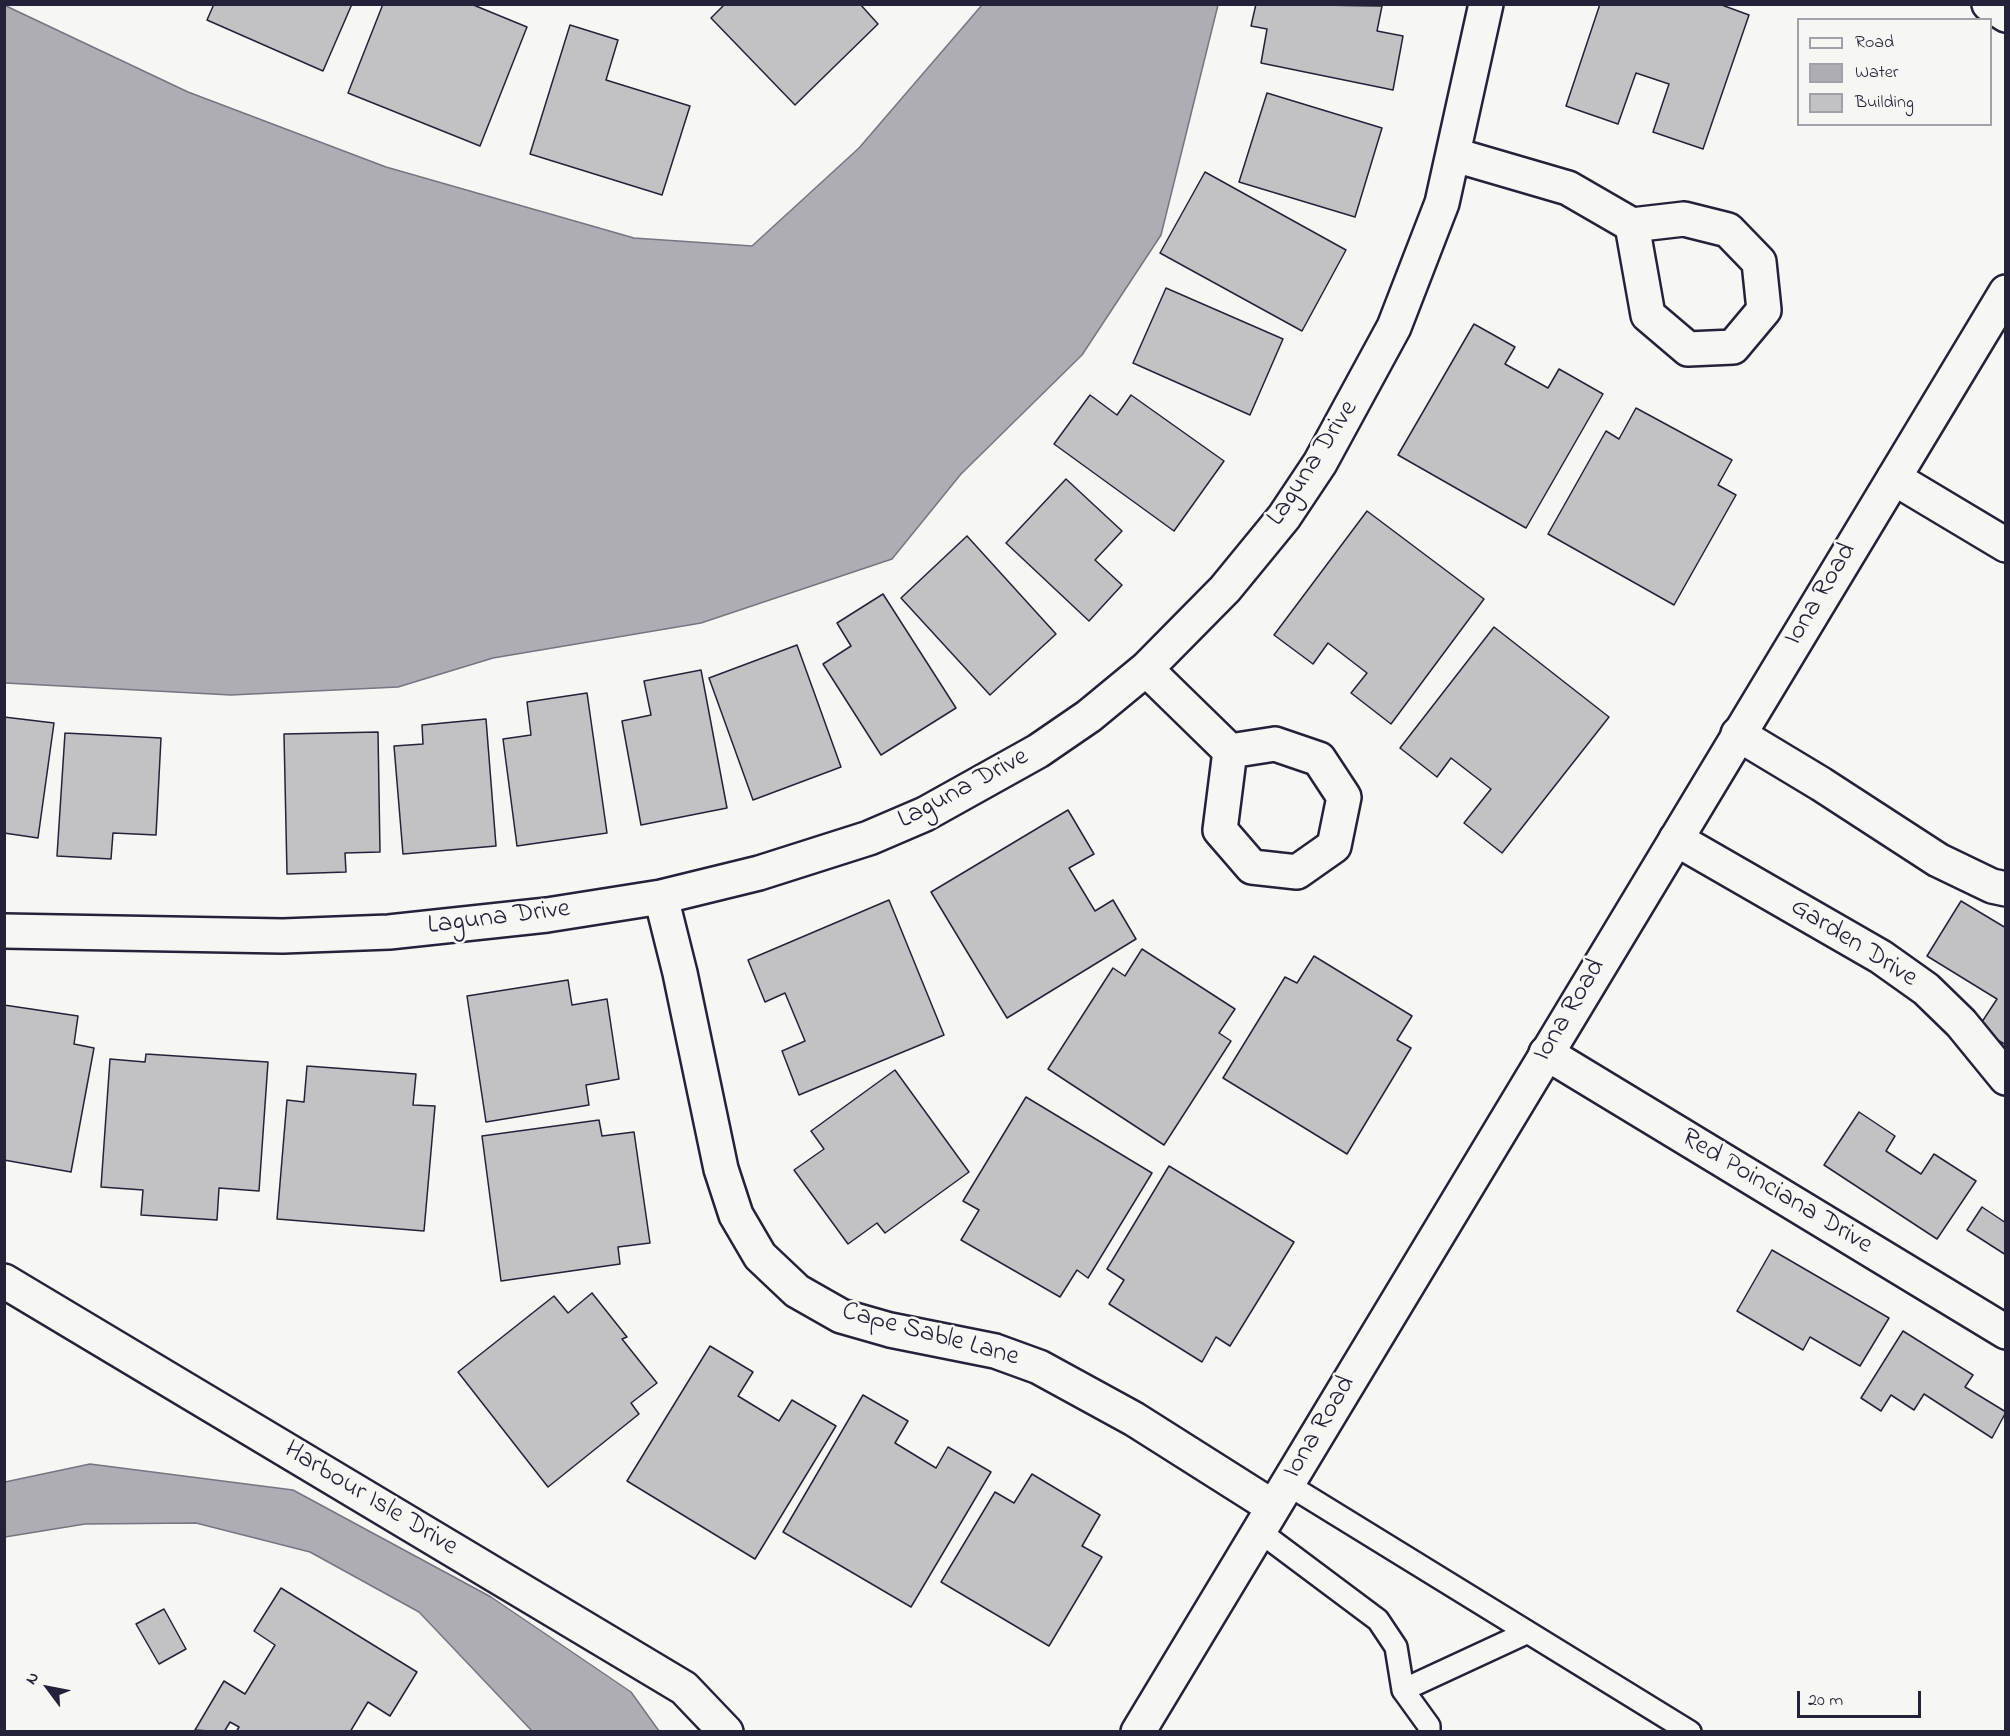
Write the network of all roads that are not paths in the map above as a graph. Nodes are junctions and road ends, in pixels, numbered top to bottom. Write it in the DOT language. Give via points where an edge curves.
graph roads {
  1 [pos="1486,4"];
  2 [pos="1989,4"];
  3 [pos="2006,15"];
  4 [pos="1455,155"];
  5 [pos="1632,225"];
  6 [pos="2003,303"];
  7 [pos="1894,478"];
  8 [pos="2006,545"];
  9 [pos="1146,669"];
  10 [pos="1738,734"];
  11 [pos="1230,751"];
  12 [pos="1676,839"];
  13 [pos="2006,889"];
  14 [pos="661,897"];
  15 [pos="4,931"];
  16 [pos="1546,1053"];
  17 [pos="2006,1078"];
  18 [pos="4,1281"];
  19 [pos="2006,1332"];
  20 [pos="1273,1507"];
  21 [pos="1526,1633"];
  22 [pos="1403,1690"];
  23 [pos="726,1731"];
  24 [pos="1138,1731"];
  25 [pos="1429,1731"];
  26 [pos="1690,1731"];
  1 -- 4 [label="street, Laguna Drive"];
  2 -- 3 [label="street"];
  4 -- 5 [label="street" via="1568,188"];
  4 -- 9 [label="street, Laguna Drive" via="1442,202 1394,327 1320,463 1284,517 1225,589"];
  5 -- 5 [label="street" via="1648,315 1688,350 1733,347 1764,310 1759,262 1728,230 1684,219"];
  6 -- 7 [label="street, Iona Road"];
  7 -- 8 [label="street"];
  7 -- 10 [label="street, Iona Road"];
  9 -- 11 [label="street"];
  9 -- 14 [label="street, Laguna Drive" via="1038,751 925,814 869,838 759,873"];
  10 -- 12 [label="street, Iona Road"];
  10 -- 13 [label="street" via="1938,860"];
  12 -- 16 [label="street, Iona Road"];
  12 -- 17 [label="street, Garden Drive" via="1881,957 1926,989 1961,1023"];
  14 -- 15 [label="street, Laguna Drive" via="547,915 389,932 283,936"];
  14 -- 20 [label="street, Cape Sable Lane" via="721,1169 736,1215 760,1256 797,1291 842,1316 995,1351 1039,1367 1134,1419"];
  16 -- 19 [label="street, Red Poinciana Drive"];
  16 -- 20 [label="street, Iona Road"];
  18 -- 23 [label="street, Harbour Isle Drive" via="684,1688"];
  20 -- 21 [label="lane"];
  20 -- 22 [label="lane" via="1378,1620 1396,1647"];
  20 -- 24 [label="street, Iona Road"];
  21 -- 22 [label="lane"];
  21 -- 26 [label="lane"];
  22 -- 25 [label="lane" via="1430,1726"];
}
